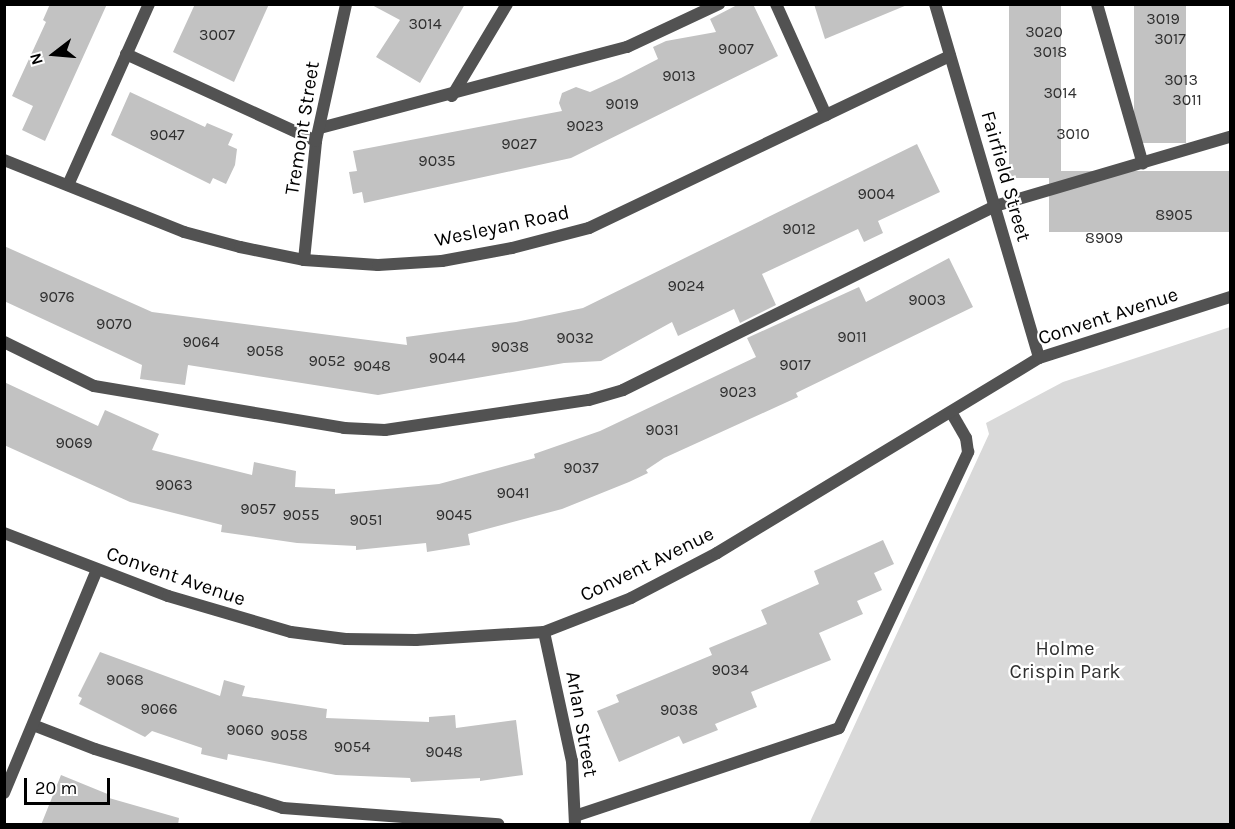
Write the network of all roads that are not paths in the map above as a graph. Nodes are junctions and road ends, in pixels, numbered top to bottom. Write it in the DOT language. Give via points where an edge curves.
graph roads {
  1 [pos="148,4"];
  2 [pos="346,4"];
  3 [pos="507,4"];
  4 [pos="719,4"];
  5 [pos="776,4"];
  6 [pos="935,4"];
  7 [pos="1097,4"];
  8 [pos="126,54"];
  9 [pos="950,56"];
  10 [pos="452,96"];
  11 [pos="826,115"];
  12 [pos="320,128"];
  13 [pos="1230,137"];
  14 [pos="316,141"];
  15 [pos="4,160"];
  16 [pos="1143,164"];
  17 [pos="68,185"];
  18 [pos="995,206"];
  19 [pos="304,260"];
  20 [pos="1230,297"];
  21 [pos="4,342"];
  22 [pos="1039,358"];
  23 [pos="951,412"];
  24 [pos="4,532"];
  25 [pos="97,570"];
  26 [pos="544,632"];
  27 [pos="33,725"];
  28 [pos="4,793"];
  29 [pos="575,820"];
  30 [pos="498,825"];
  1 -- 8 [label="street"];
  2 -- 12 [label="street, Tremont Street"];
  3 -- 10 [label="street"];
  4 -- 10 [label="street" via="627,47"];
  5 -- 11 [label="street"];
  6 -- 9 [label="street, Fairfield Street"];
  7 -- 16 [label="street"];
  8 -- 14 [label="street"];
  8 -- 17 [label="street"];
  9 -- 11 [label="street, Wesleyan Road"];
  9 -- 18 [label="street, Fairfield Street"];
  10 -- 12 [label="street"];
  11 -- 19 [label="street, Wesleyan Road" via="589,228 442,261 378,265"];
  12 -- 14 [label="street, Tremont Street"];
  13 -- 16 [label="street"];
  14 -- 19 [label="street, Tremont Street"];
  15 -- 17 [label="street, Wesleyan Road"];
  16 -- 18 [label="street"];
  17 -- 19 [label="street, Wesleyan Road" via="184,232"];
  18 -- 21 [label="street" via="623,390 589,400 385,430 344,428 94,386"];
  18 -- 22 [label="street, Fairfield Street"];
  20 -- 22 [label="street, Convent Avenue"];
  22 -- 23 [label="street, Convent Avenue"];
  23 -- 26 [label="street, Convent Avenue" via="717,553 631,598"];
  23 -- 29 [label="street" via="966,438 968,452 839,728"];
  24 -- 25 [label="street, Convent Avenue"];
  25 -- 26 [label="street, Convent Avenue" via="236,618 291,632 346,639 416,640"];
  25 -- 27 [label="street"];
  26 -- 29 [label="street, Arlan Street" via="572,761"];
  27 -- 28 [label="street"];
  27 -- 30 [label="street" via="95,749 283,808"];
}
